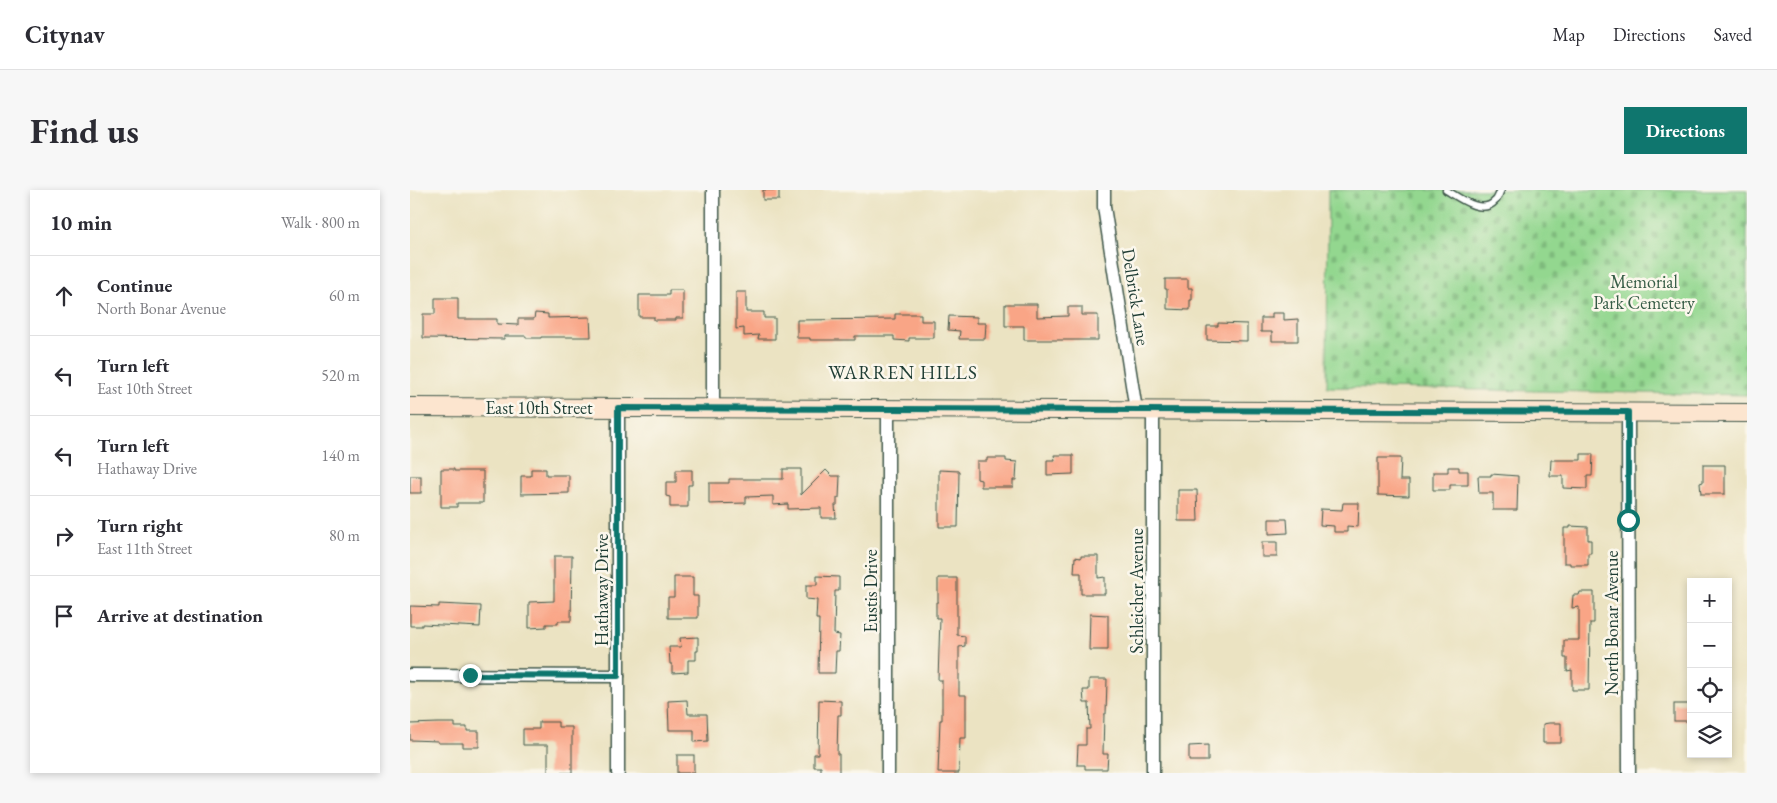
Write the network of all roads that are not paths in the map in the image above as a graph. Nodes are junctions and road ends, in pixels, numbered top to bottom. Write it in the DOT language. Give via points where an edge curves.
graph roads {
  1 [pos="713,190"];
  2 [pos="1104,190"];
  3 [pos="1446,190"];
  4 [pos="1501,190"];
  5 [pos="410,406"];
  6 [pos="618,408"];
  7 [pos="713,408"];
  8 [pos="888,409"];
  9 [pos="1144,410"];
  10 [pos="1628,412"];
  11 [pos="1747,412"];
  12 [pos="410,675"];
  13 [pos="618,676"];
  14 [pos="618,773"];
  15 [pos="888,773"];
  16 [pos="1153,773"];
  17 [pos="1628,773"];
  1 -- 7 [label="street"];
  2 -- 9 [label="street, Delbrick Lane" via="1104,207"];
  3 -- 4 [label="lane" via="1466,203 1487,206 1495,202"];
  5 -- 6 [label="main road, East 10th Street"];
  6 -- 7 [label="main road, East 10th Street"];
  6 -- 13 [label="street, Hathaway Drive"];
  7 -- 8 [label="main road, East 10th Street"];
  8 -- 9 [label="main road, East 10th Street"];
  8 -- 15 [label="street, Eustis Drive"];
  9 -- 10 [label="main road, East 10th Street"];
  9 -- 16 [label="street, Schleicher Avenue"];
  10 -- 11 [label="main road, East 10th Street"];
  10 -- 17 [label="street, North Bonar Avenue"];
  12 -- 13 [label="street"];
  13 -- 14 [label="street, Hathaway Drive"];
}
